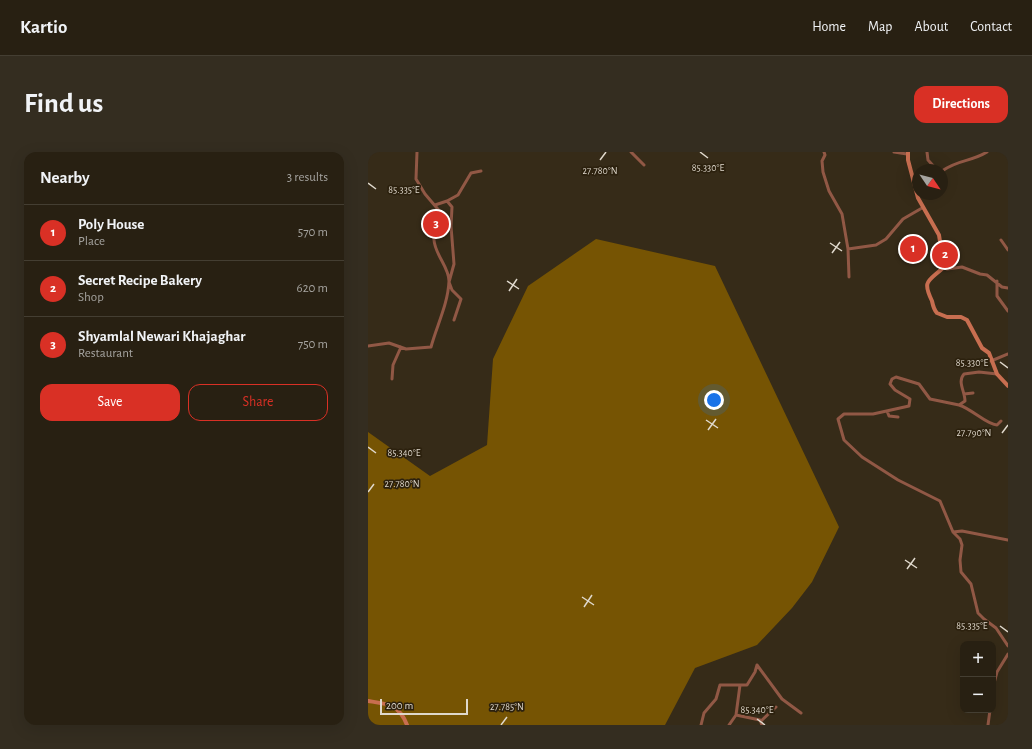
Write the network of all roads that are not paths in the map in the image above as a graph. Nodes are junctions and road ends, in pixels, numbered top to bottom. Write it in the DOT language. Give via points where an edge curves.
graph roads {
  1 [pos="417,152"];
  2 [pos="631,152"];
  3 [pos="824,152"];
  4 [pos="894,152"];
  5 [pos="927,152"];
  6 [pos="987,152"];
  7 [pos="908,153"];
  8 [pos="932,164"];
  9 [pos="644,166"];
  10 [pos="948,167"];
  11 [pos="481,171"];
  12 [pos="447,201"];
  13 [pos="435,205"];
  14 [pos="922,208"];
  15 [pos="1001,240"];
  16 [pos="848,249"];
  17 [pos="1008,250"];
  18 [pos="944,267"];
  19 [pos="849,277"];
  20 [pos="997,281"];
  21 [pos="449,282"];
  22 [pos="1008,288"];
  23 [pos="1008,311"];
  24 [pos="454,320"];
  25 [pos="368,346"];
  26 [pos="401,347"];
  27 [pos="1008,354"];
  28 [pos="991,361"];
  29 [pos="997,374"];
  30 [pos="392,379"];
  31 [pos="1008,386"];
  32 [pos="973,393"];
  33 [pos="964,394"];
  34 [pos="959,405"];
  35 [pos="887,411"];
  36 [pos="898,417"];
  37 [pos="1001,421"];
  38 [pos="953,532"];
  39 [pos="1008,540"];
  40 [pos="1008,646"];
  41 [pos="1008,654"];
  42 [pos="996,677"];
  43 [pos="740,685"];
  44 [pos="368,701"];
  45 [pos="776,707"];
  46 [pos="801,713"];
  47 [pos="990,713"];
  48 [pos="736,715"];
  49 [pos="761,721"];
  50 [pos="407,725"];
  51 [pos="701,725"];
  52 [pos="729,725"];
  53 [pos="762,725"];
  54 [pos="988,725"];
  1 -- 13 [label="street" via="416,179"];
  2 -- 9 [label="street"];
  3 -- 16 [label="street" via="823,172 828,191 842,214"];
  4 -- 7 [label="street"];
  5 -- 8 [label="street" via="928,160"];
  6 -- 10 [label="street"];
  7 -- 14 [label="street"];
  11 -- 12 [label="street" via="471,174 458,195"];
  12 -- 13 [label="street"];
  12 -- 21 [label="street" via="452,207 454,253"];
  13 -- 21 [label="street" via="442,214 442,221 435,233 434,241"];
  14 -- 16 [label="street" via="903,220 886,239 876,245"];
  14 -- 18 [label="street" via="938,235"];
  15 -- 17 [label="street"];
  16 -- 19 [label="street"];
  18 -- 20 [label="street" via="966,268"];
  18 -- 28 [label="street" via="926,286 935,311 941,316 968,320 982,348 989,353"];
  20 -- 22 [label="street" via="1002,287"];
  20 -- 23 [label="street" via="997,296"];
  21 -- 24 [label="street" via="452,290 461,298"];
  21 -- 26 [label="street" via="445,306 431,347"];
  25 -- 26 [label="street" via="389,343"];
  26 -- 30 [label="street"];
  27 -- 28 [label="street"];
  28 -- 29 [label="street"];
  29 -- 31 [label="street"];
  29 -- 33 [label="street" via="964,374 961,385"];
  32 -- 33 [label="street"];
  33 -- 34 [label="street" via="965,401"];
  34 -- 35 [label="street" via="930,399 920,384 896,377 890,384 910,399 910,403 909,406"];
  34 -- 37 [label="street" via="974,411 992,425 997,425"];
  35 -- 36 [label="street" via="889,416"];
  35 -- 38 [label="street" via="844,414 838,418 844,440 867,461 940,501"];
  38 -- 39 [label="street" via="962,531"];
  38 -- 40 [label="street" via="962,545 961,572 971,584 978,613 996,628"];
  41 -- 42 [label="street"];
  43 -- 46 [label="street" via="746,685 757,665 782,699"];
  43 -- 48 [label="street"];
  43 -- 51 [label="street" via="720,685 716,699 704,713"];
  44 -- 50 [label="street" via="395,707"];
  45 -- 49 [label="street"];
  47 -- 54 [label="street"];
  48 -- 49 [label="street"];
  48 -- 52 [label="street"];
  49 -- 53 [label="street"];
}
